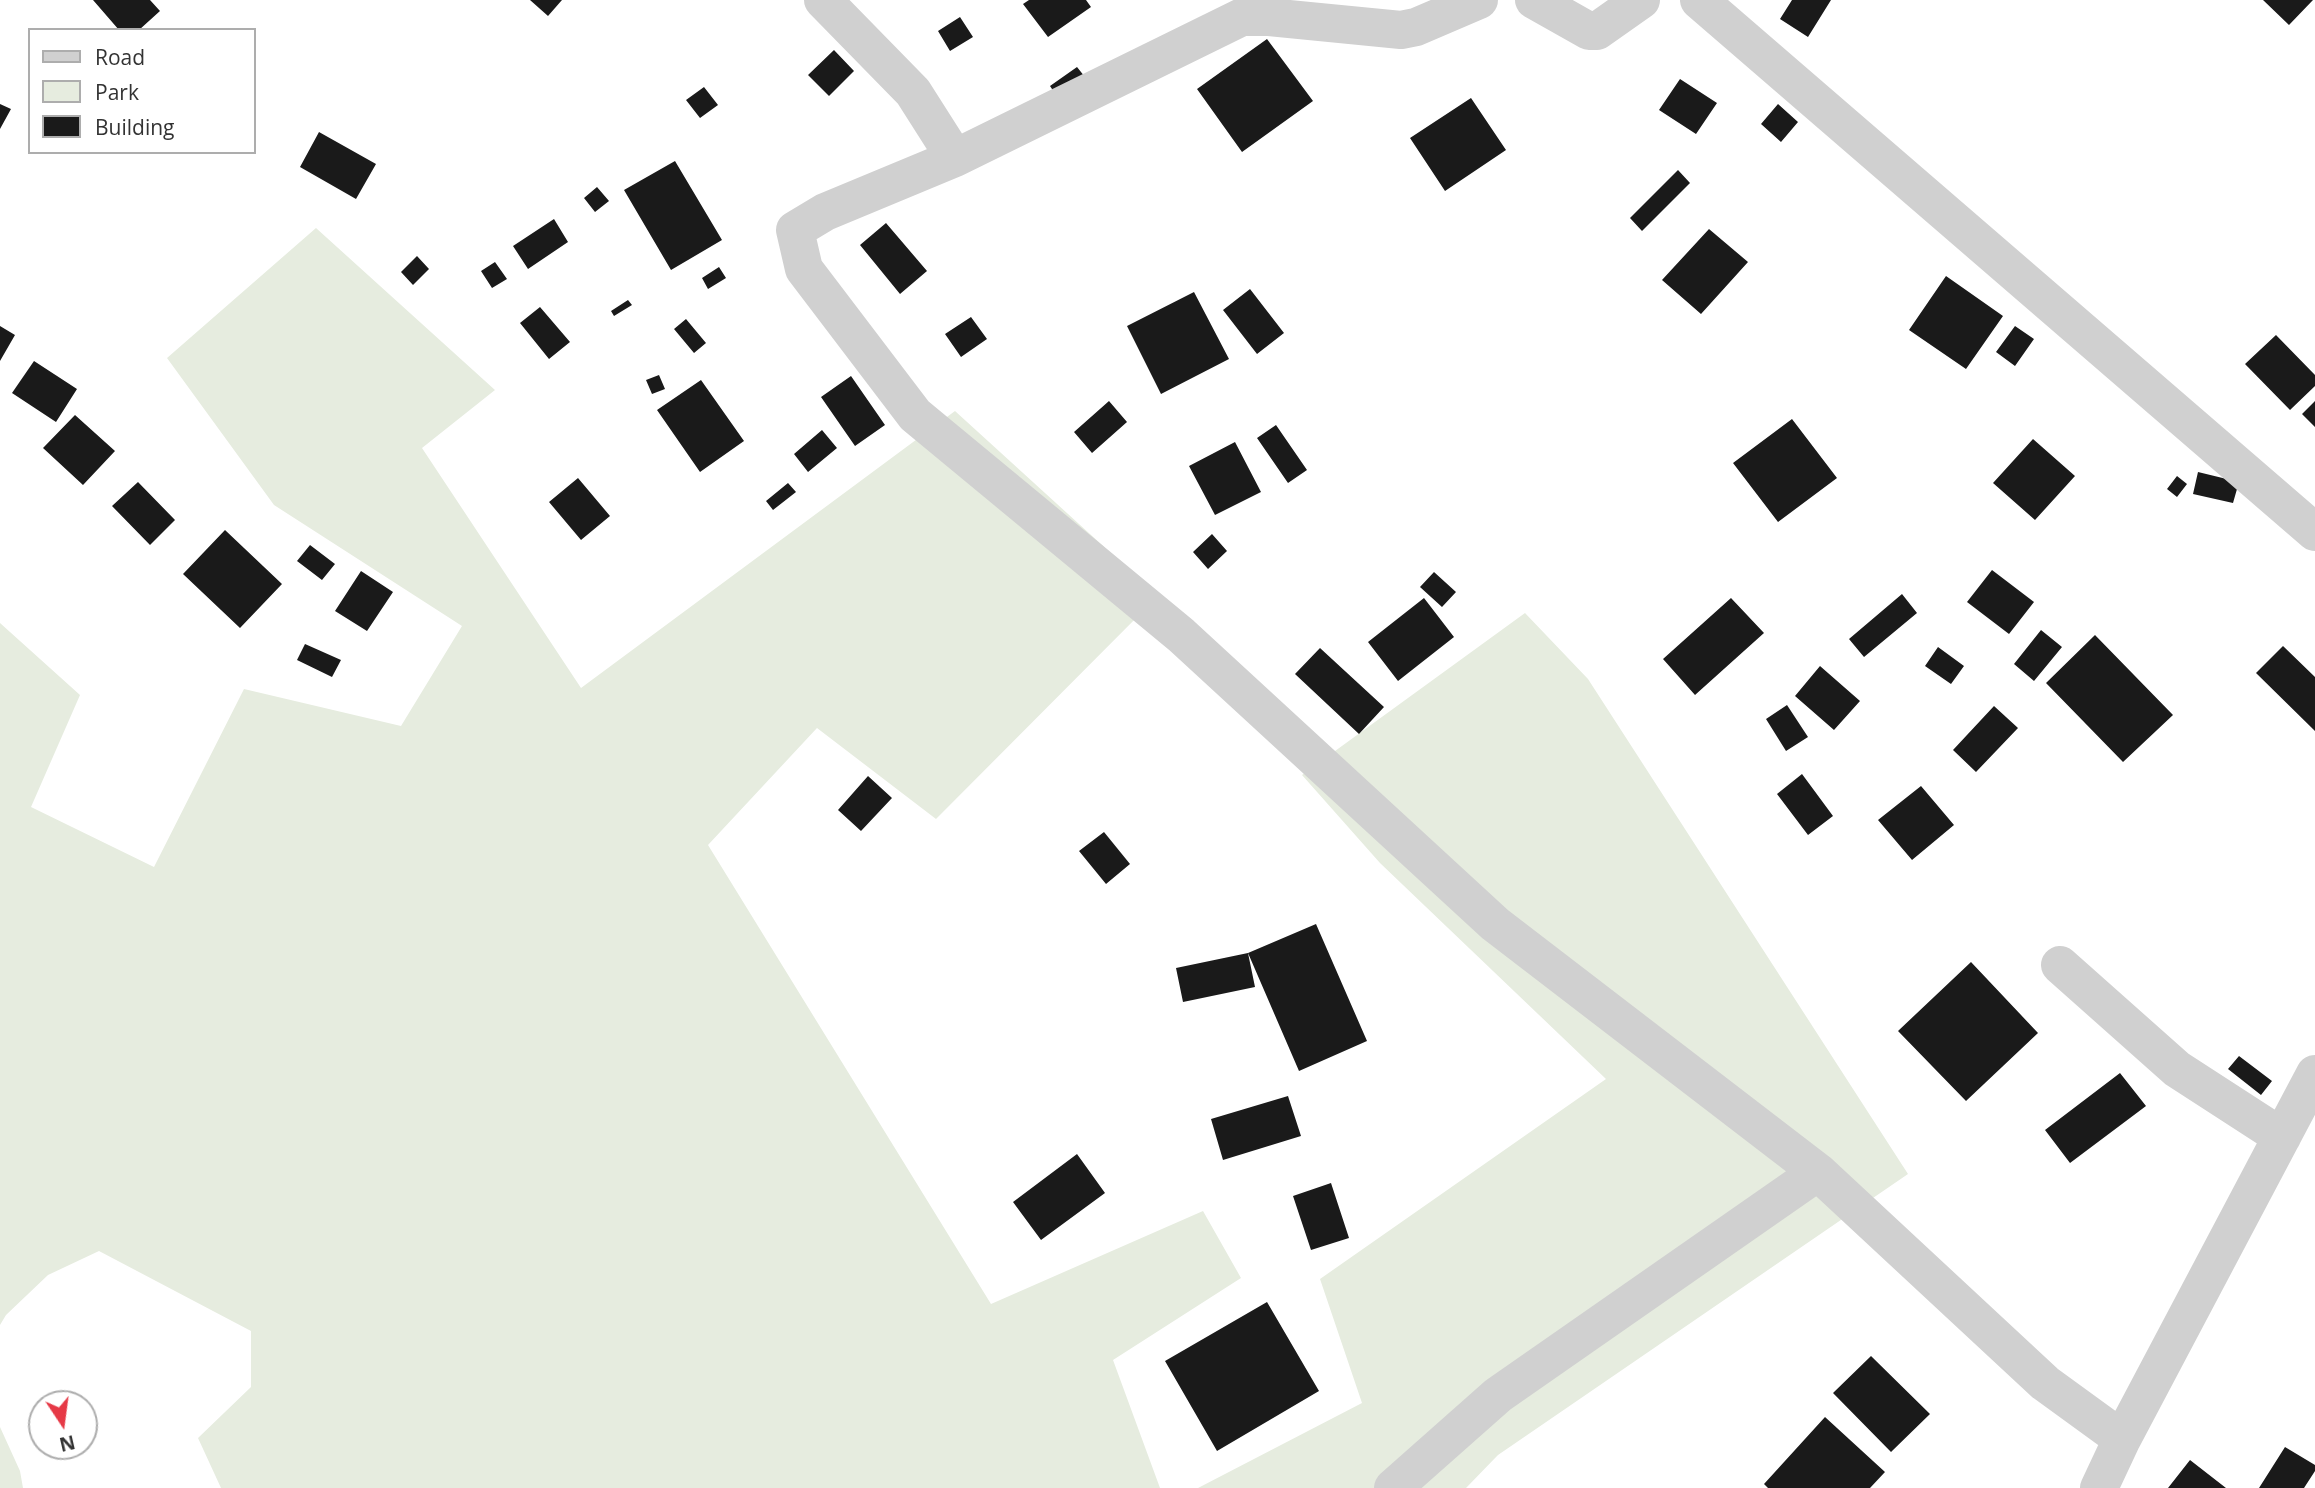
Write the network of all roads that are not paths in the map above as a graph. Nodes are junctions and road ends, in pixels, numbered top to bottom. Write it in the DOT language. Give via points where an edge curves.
graph roads {
  1 [pos="823,0"];
  2 [pos="1479,0"];
  3 [pos="1534,0"];
  4 [pos="1642,0"];
  5 [pos="1699,0"];
  6 [pos="955,158"];
  7 [pos="2315,532"];
  8 [pos="2060,965"];
  9 [pos="2315,1074"];
  10 [pos="2282,1137"];
  11 [pos="1818,1172"];
  12 [pos="2122,1439"];
  13 [pos="1393,1488"];
  14 [pos="2099,1488"];
  1 -- 6 [label="street" via="912,92"];
  2 -- 6 [label="street" via="1401,30 1242,17"];
  3 -- 4 [label="street" via="1597,32"];
  5 -- 7 [label="street"];
  6 -- 11 [label="street" via="825,212 795,230 804,269 915,415 1181,635 1495,924"];
  8 -- 10 [label="street" via="2177,1069"];
  9 -- 10 [label="street"];
  10 -- 12 [label="street"];
  11 -- 12 [label="street" via="2045,1382"];
  11 -- 13 [label="street" via="1498,1395"];
  12 -- 14 [label="street"];
}
